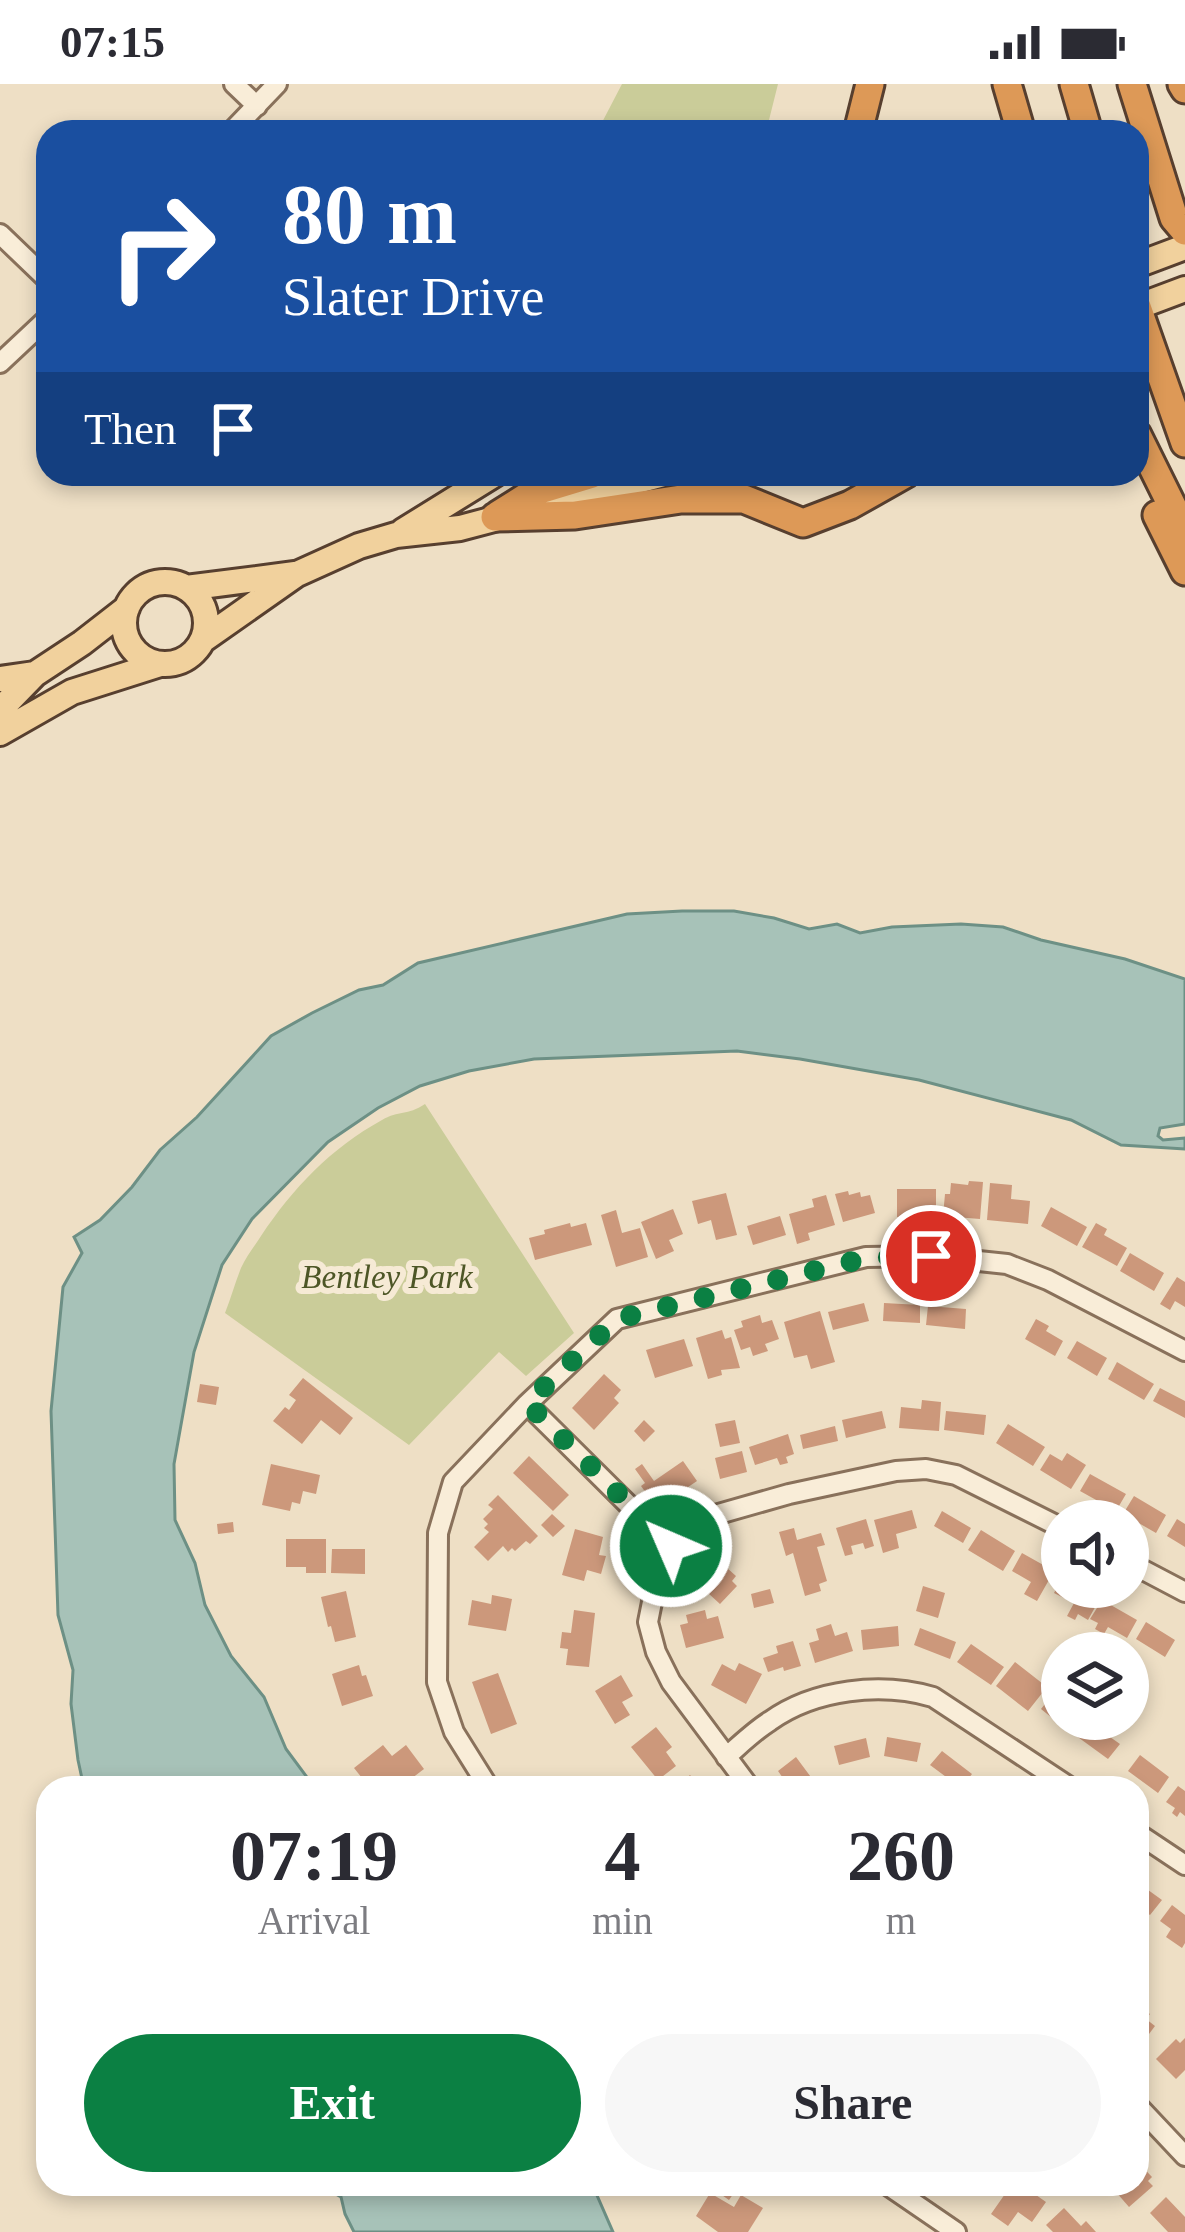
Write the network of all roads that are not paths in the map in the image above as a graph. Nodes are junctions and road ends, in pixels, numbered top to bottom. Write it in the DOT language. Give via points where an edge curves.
graph roads {
  1 [pos="234,84"];
  2 [pos="277,84"];
  3 [pos="870,84"];
  4 [pos="1007,84"];
  5 [pos="1074,84"];
  6 [pos="1132,84"];
  7 [pos="257,106"];
  8 [pos="243,120"];
  9 [pos="861,120"];
  10 [pos="1018,120"];
  11 [pos="1084,120"];
  12 [pos="1143,120"];
  13 [pos="1149,138"];
  14 [pos="1185,231"];
  15 [pos="0,234"];
  16 [pos="1185,247"];
  17 [pos="1149,260"];
  18 [pos="36,268"];
  19 [pos="1185,289"];
  20 [pos="1149,302"];
  21 [pos="36,329"];
  22 [pos="1149,341"];
  23 [pos="0,363"];
  24 [pos="1185,443"];
  25 [pos="1149,459"];
  26 [pos="476,486"];
  27 [pos="552,486"];
  28 [pos="618,486"];
  29 [pos="744,486"];
  30 [pos="884,486"];
  31 [pos="1143,486"];
  32 [pos="494,518"];
  33 [pos="1185,532"];
  34 [pos="396,536"];
  35 [pos="1185,571"];
  36 [pos="297,574"];
  37 [pos="186,588"];
  38 [pos="127,608"];
  39 [pos="202,640"];
  40 [pos="160,664"];
  41 [pos="35,674"];
  42 [pos="0,679"];
  43 [pos="0,710"];
  44 [pos="0,733"];
  45 [pos="1185,1351"];
  46 [pos="527,1403"];
  47 [pos="1041,1518"];
  48 [pos="671,1546"];
  49 [pos="1149,1573"];
  50 [pos="1185,1592"];
  51 [pos="726,1757"];
  52 [pos="482,1776"];
  53 [pos="741,1776"];
  54 [pos="1053,1776"];
  55 [pos="1149,1841"];
  56 [pos="1185,1865"];
  57 [pos="1149,2118"];
  58 [pos="1185,2156"];
  59 [pos="904,2196"];
  60 [pos="956,2232"];
  1 -- 7 [label="street"];
  2 -- 7 [label="street"];
  3 -- 9 [label="highway"];
  4 -- 10 [label="highway"];
  5 -- 11 [label="highway"];
  6 -- 12 [label="highway"];
  7 -- 8 [label="street"];
  13 -- 14 [label="highway"];
  15 -- 18 [label="street"];
  16 -- 17 [label="main road"];
  19 -- 20 [label="main road"];
  21 -- 23 [label="street"];
  22 -- 24 [label="highway"];
  25 -- 33 [label="highway"];
  26 -- 34 [label="main road"];
  27 -- 32 [label="highway"];
  28 -- 32 [label="main road"];
  29 -- 30 [label="highway" via="803,523"];
  29 -- 32 [label="highway" via="574,515"];
  31 -- 35 [label="highway"];
  32 -- 34 [label="main road"];
  34 -- 36 [label="main road"];
  36 -- 37 [label="main road"];
  36 -- 39 [label="main road"];
  37 -- 38 [label="main road" via="153,584"];
  37 -- 39 [label="main road" via="206,617"];
  38 -- 40 [label="main road" via="129,643"];
  38 -- 41 [label="main road"];
  39 -- 40 [label="main road" via="188,657"];
  40 -- 44 [label="main road" via="72,692"];
  41 -- 42 [label="main road"];
  41 -- 43 [label="main road"];
  45 -- 46 [label="street" via="1006,1264 866,1258 617,1319"];
  46 -- 48 [label="street"];
  46 -- 52 [label="street" via="453,1482 438,1533 437,1682 454,1732"];
  47 -- 48 [label="street" via="926,1468 715,1515"];
  48 -- 51 [label="street" via="647,1622 671,1682"];
  49 -- 50 [label="street"];
  51 -- 53 [label="street"];
  51 -- 54 [label="street" via="799,1705 847,1692 908,1690 933,1697"];
  55 -- 56 [label="street"];
  57 -- 58 [label="street"];
  59 -- 60 [label="street"];
}
